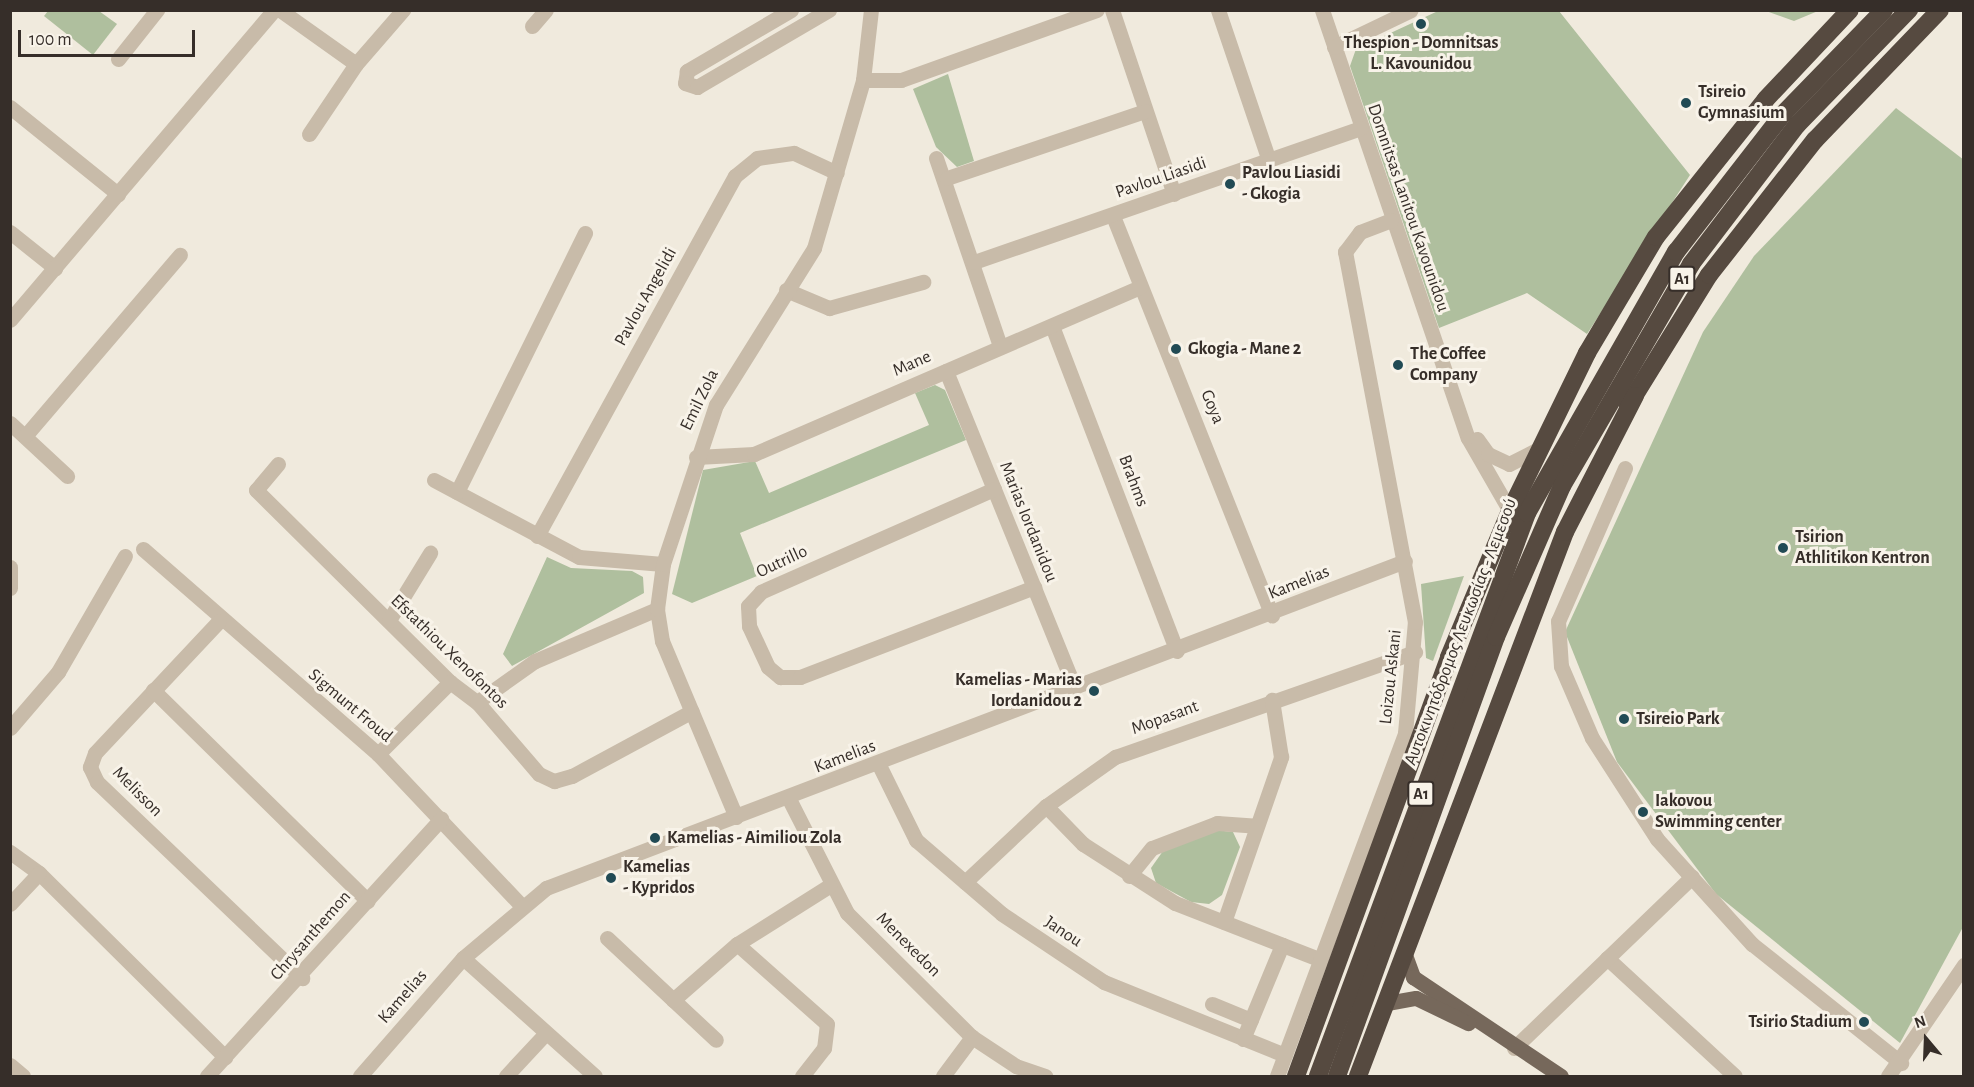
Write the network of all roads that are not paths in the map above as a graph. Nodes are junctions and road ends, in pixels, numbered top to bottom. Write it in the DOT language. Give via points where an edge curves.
graph roads {
  1 [pos="157,10"];
  2 [pos="274,10"];
  3 [pos="280,10"];
  4 [pos="403,10"];
  5 [pos="546,10"];
  6 [pos="791,10"];
  7 [pos="829,10"];
  8 [pos="871,10"];
  9 [pos="1097,10"];
  10 [pos="1112,10"];
  11 [pos="1218,10"];
  12 [pos="1322,10"];
  13 [pos="1411,10"];
  14 [pos="1850,10"];
  15 [pos="1884,10"];
  16 [pos="1909,10"];
  17 [pos="1940,10"];
  18 [pos="532,26"];
  19 [pos="1334,47"];
  20 [pos="118,59"];
  21 [pos="356,64"];
  22 [pos="863,80"];
  23 [pos="10,107"];
  24 [pos="1146,111"];
  25 [pos="1360,128"];
  26 [pos="309,134"];
  27 [pos="936,158"];
  28 [pos="1269,161"];
  29 [pos="837,172"];
  30 [pos="947,178"];
  31 [pos="118,194"];
  32 [pos="1174,194"];
  33 [pos="1113,216"];
  34 [pos="1391,220"];
  35 [pos="10,232"];
  36 [pos="585,233"];
  37 [pos="180,255"];
  38 [pos="974,261"];
  39 [pos="55,268"];
  40 [pos="923,282"];
  41 [pos="1140,287"];
  42 [pos="786,290"];
  43 [pos="1612,308"];
  44 [pos="10,320"];
  45 [pos="1052,326"];
  46 [pos="1000,346"];
  47 [pos="946,370"];
  48 [pos="1635,396"];
  49 [pos="1462,417"];
  50 [pos="10,423"];
  51 [pos="26,435"];
  52 [pos="1538,449"];
  53 [pos="696,457"];
  54 [pos="278,464"];
  55 [pos="1625,468"];
  56 [pos="67,476"];
  57 [pos="434,480"];
  58 [pos="994,489"];
  59 [pos="457,492"];
  60 [pos="1519,512"];
  61 [pos="537,536"];
  62 [pos="142,549"];
  63 [pos="430,553"];
  64 [pos="125,556"];
  65 [pos="1405,561"];
  66 [pos="663,564"];
  67 [pos="10,567"];
  68 [pos="1034,587"];
  69 [pos="10,588"];
  70 [pos="1517,590"];
  71 [pos="657,609"];
  72 [pos="1272,615"];
  73 [pos="388,620"];
  74 [pos="219,621"];
  75 [pos="1177,651"];
  76 [pos="1415,652"];
  77 [pos="450,682"];
  78 [pos="1075,688"];
  79 [pos="153,690"];
  80 [pos="1272,700"];
  81 [pos="477,702"];
  82 [pos="692,711"];
  83 [pos="12,723"];
  84 [pos="378,754"];
  85 [pos="879,765"];
  86 [pos="789,799"];
  87 [pos="1046,806"];
  88 [pos="736,816"];
  89 [pos="441,819"];
  90 [pos="1256,826"];
  91 [pos="10,852"];
  92 [pos="39,873"];
  93 [pos="1129,876"];
  94 [pos="1692,877"];
  95 [pos="964,882"];
  96 [pos="829,886"];
  97 [pos="368,901"];
  98 [pos="10,904"];
  99 [pos="520,904"];
  100 [pos="1224,922"];
  101 [pos="607,938"];
  102 [pos="737,944"];
  103 [pos="1282,945"];
  104 [pos="1404,949"];
  105 [pos="463,958"];
  106 [pos="1607,958"];
  107 [pos="1321,960"];
  108 [pos="1964,965"];
  109 [pos="302,978"];
  110 [pos="673,1000"];
  111 [pos="1387,1003"];
  112 [pos="1212,1004"];
  113 [pos="1251,1020"];
  114 [pos="545,1034"];
  115 [pos="972,1037"];
  116 [pos="1498,1037"];
  117 [pos="1243,1039"];
  118 [pos="716,1040"];
  119 [pos="1514,1048"];
  120 [pos="1285,1056"];
  121 [pos="225,1057"];
  122 [pos="1901,1063"];
  123 [pos="10,1065"];
  124 [pos="23,1077"];
  125 [pos="207,1077"];
  126 [pos="360,1077"];
  127 [pos="506,1077"];
  128 [pos="595,1077"];
  129 [pos="802,1077"];
  130 [pos="943,1077"];
  131 [pos="1045,1077"];
  132 [pos="1277,1077"];
  133 [pos="1296,1077"];
  134 [pos="1318,1077"];
  135 [pos="1337,1077"];
  136 [pos="1358,1077"];
  137 [pos="1561,1077"];
  138 [pos="1736,1077"];
  139 [pos="1888,1077"];
  1 -- 20 [label="street"];
  2 -- 31 [label="street"];
  3 -- 21 [label="street"];
  4 -- 21 [label="street"];
  5 -- 18 [label="street"];
  6 -- 7 [label="street" via="687,71 685,83 697,87"];
  8 -- 22 [label="street, Emil Zola"];
  9 -- 22 [label="street" via="901,80"];
  10 -- 24 [label="street"];
  11 -- 28 [label="street"];
  12 -- 19 [label="street, Domnitsas Lanitou Kavounidou"];
  13 -- 19 [label="street"];
  14 -- 43 [label="highway" via="1712,165 1656,237"];
  15 -- 60 [label="highway, Αυτοκινητόδρομος Λευκωσίας - Λεμεσού / A1" via="1783,114 1676,252"];
  16 -- 70 [label="highway, Αυτοκινητόδρομος Λευκωσίας - Λεμεσού / A1" via="1797,125 1691,264 1574,465"];
  17 -- 48 [label="highway" via="1815,140 1709,275"];
  19 -- 25 [label="street, Domnitsas Lanitou Kavounidou"];
  21 -- 26 [label="street"];
  22 -- 29 [label="street, Emil Zola"];
  23 -- 31 [label="street"];
  24 -- 30 [label="street"];
  24 -- 32 [label="street"];
  25 -- 28 [label="street, Pavlou Liasidi"];
  25 -- 34 [label="street, Domnitsas Lanitou Kavounidou"];
  27 -- 30 [label="street"];
  28 -- 32 [label="street, Pavlou Liasidi"];
  29 -- 42 [label="street, Emil Zola" via="814,248"];
  29 -- 61 [label="street, Pavlou Angelidi" via="794,153 757,158 735,176"];
  30 -- 38 [label="street"];
  31 -- 39 [label="street"];
  32 -- 33 [label="street, Pavlou Liasidi"];
  33 -- 38 [label="street, Pavlou Liasidi"];
  33 -- 41 [label="street, Goya"];
  34 -- 49 [label="street, Domnitsas Lanitou Kavounidou"];
  34 -- 65 [label="street, Loizou Askani" via="1360,232 1344,252"];
  35 -- 39 [label="street"];
  36 -- 59 [label="street"];
  37 -- 51 [label="street"];
  38 -- 46 [label="street"];
  39 -- 44 [label="street"];
  40 -- 42 [label="street" via="829,308"];
  41 -- 45 [label="street, Mane"];
  41 -- 72 [label="street, Goya" via="1225,488"];
  42 -- 53 [label="street, Emil Zola" via="716,405"];
  43 -- 52 [label="highway"];
  43 -- 60 [label="highway"];
  45 -- 46 [label="street, Mane"];
  45 -- 75 [label="street, Brahms"];
  46 -- 47 [label="street, Mane"];
  47 -- 53 [label="street, Mane" via="754,454"];
  47 -- 58 [label="street, Marias Iordanidou"];
  48 -- 70 [label="highway"];
  48 -- 104 [label="highway" via="1565,532"];
  49 -- 52 [label="street, Domnitsas Lanitou Kavounidou" via="1497,459 1509,464"];
  49 -- 60 [label="street, Domnitsas Lanitou Kavounidou" via="1468,438"];
  50 -- 51 [label="street"];
  51 -- 56 [label="street"];
  52 -- 60 [label="highway"];
  53 -- 66 [label="street, Emil Zola"];
  54 -- 73 [label="street, Efstathiou Xenofontos" via="256,490"];
  55 -- 94 [label="street" via="1558,621 1561,666 1601,758 1658,839"];
  57 -- 59 [label="street"];
  58 -- 68 [label="street, Marias Iordanidou"];
  58 -- 68 [label="street, Outrillo" via="761,592 748,606 749,626 768,667 780,677 800,677"];
  59 -- 61 [label="street"];
  60 -- 133 [label="highway" via="1449,657"];
  60 -- 134 [label="highway, Αυτοκινητόδρομος Λευκωσίας - Λεμεσού / A1"];
  61 -- 66 [label="street" via="579,557"];
  62 -- 74 [label="street, Sigmunt Froud"];
  63 -- 73 [label="street"];
  64 -- 83 [label="street" via="58,672"];
  65 -- 72 [label="street, Kamelias"];
  65 -- 76 [label="street, Loizou Askani"];
  66 -- 71 [label="street, Emil Zola"];
  67 -- 69 [label="street"];
  68 -- 78 [label="street, Marias Iordanidou"];
  70 -- 135 [label="highway, Αυτοκινητόδρομος Λευκωσίας - Λεμεσού / A1"];
  71 -- 81 [label="street" via="535,661"];
  71 -- 82 [label="street, Emil Zola" via="662,641"];
  72 -- 75 [label="street, Kamelias"];
  73 -- 77 [label="street, Efstathiou Xenofontos"];
  74 -- 79 [label="street, Melisson"];
  74 -- 84 [label="street, Sigmunt Froud"];
  75 -- 78 [label="street, Kamelias"];
  76 -- 80 [label="street, Mopasant"];
  76 -- 107 [label="street, Loizou Askani" via="1405,733"];
  77 -- 81 [label="street, Efstathiou Xenofontos"];
  77 -- 84 [label="street"];
  78 -- 85 [label="street, Kamelias"];
  79 -- 97 [label="street"];
  79 -- 109 [label="street, Melisson" via="95,753 90,767 98,782"];
  80 -- 87 [label="street, Mopasant" via="1115,756"];
  80 -- 90 [label="street" via="1281,757"];
  81 -- 82 [label="street, Efstathiou Xenofontos" via="539,774 554,781"];
  82 -- 88 [label="street, Emil Zola"];
  84 -- 89 [label="street, Sigmunt Froud"];
  85 -- 86 [label="street, Kamelias"];
  85 -- 95 [label="street, Janou" via="916,840"];
  86 -- 88 [label="street, Kamelias"];
  86 -- 96 [label="street, Menexedon"];
  87 -- 93 [label="street" via="1083,844"];
  87 -- 95 [label="street, Mopasant"];
  88 -- 99 [label="street, Kamelias" via="577,874"];
  89 -- 97 [label="street, Chrysanthemon"];
  89 -- 99 [label="street, Sigmunt Froud"];
  90 -- 93 [label="street" via="1217,823 1152,848"];
  90 -- 100 [label="street"];
  91 -- 92 [label="street"];
  92 -- 98 [label="street"];
  92 -- 121 [label="street"];
  93 -- 100 [label="street"];
  94 -- 106 [label="street"];
  94 -- 122 [label="street" via="1752,944"];
  95 -- 117 [label="street, Janou" via="1002,915 1104,982"];
  96 -- 102 [label="street"];
  96 -- 115 [label="street, Menexedon" via="848,913"];
  97 -- 109 [label="street, Chrysanthemon"];
  99 -- 105 [label="street, Kamelias"];
  100 -- 103 [label="street"];
  101 -- 110 [label="street"];
  102 -- 110 [label="street"];
  102 -- 129 [label="street" via="827,1024 824,1048"];
  103 -- 107 [label="street"];
  103 -- 113 [label="street"];
  104 -- 111 [label="highway"];
  104 -- 116 [label="main road" via="1413,978"];
  105 -- 114 [label="street"];
  105 -- 126 [label="street, Kamelias"];
  106 -- 119 [label="street"];
  106 -- 138 [label="street"];
  107 -- 120 [label="street, Loizou Askani"];
  108 -- 122 [label="street"];
  109 -- 121 [label="street, Chrysanthemon"];
  110 -- 118 [label="street"];
  111 -- 116 [label="main road" via="1416,998"];
  111 -- 136 [label="highway"];
  112 -- 113 [label="street"];
  113 -- 117 [label="street"];
  114 -- 127 [label="street"];
  114 -- 128 [label="street"];
  115 -- 130 [label="street"];
  115 -- 131 [label="street, Menexedon" via="1016,1066"];
  116 -- 119 [label="main road"];
  117 -- 120 [label="street, Janou"];
  119 -- 137 [label="main road"];
  120 -- 132 [label="street, Loizou Askani"];
  121 -- 125 [label="street, Chrysanthemon"];
  122 -- 139 [label="street"];
  123 -- 124 [label="street"];
}
